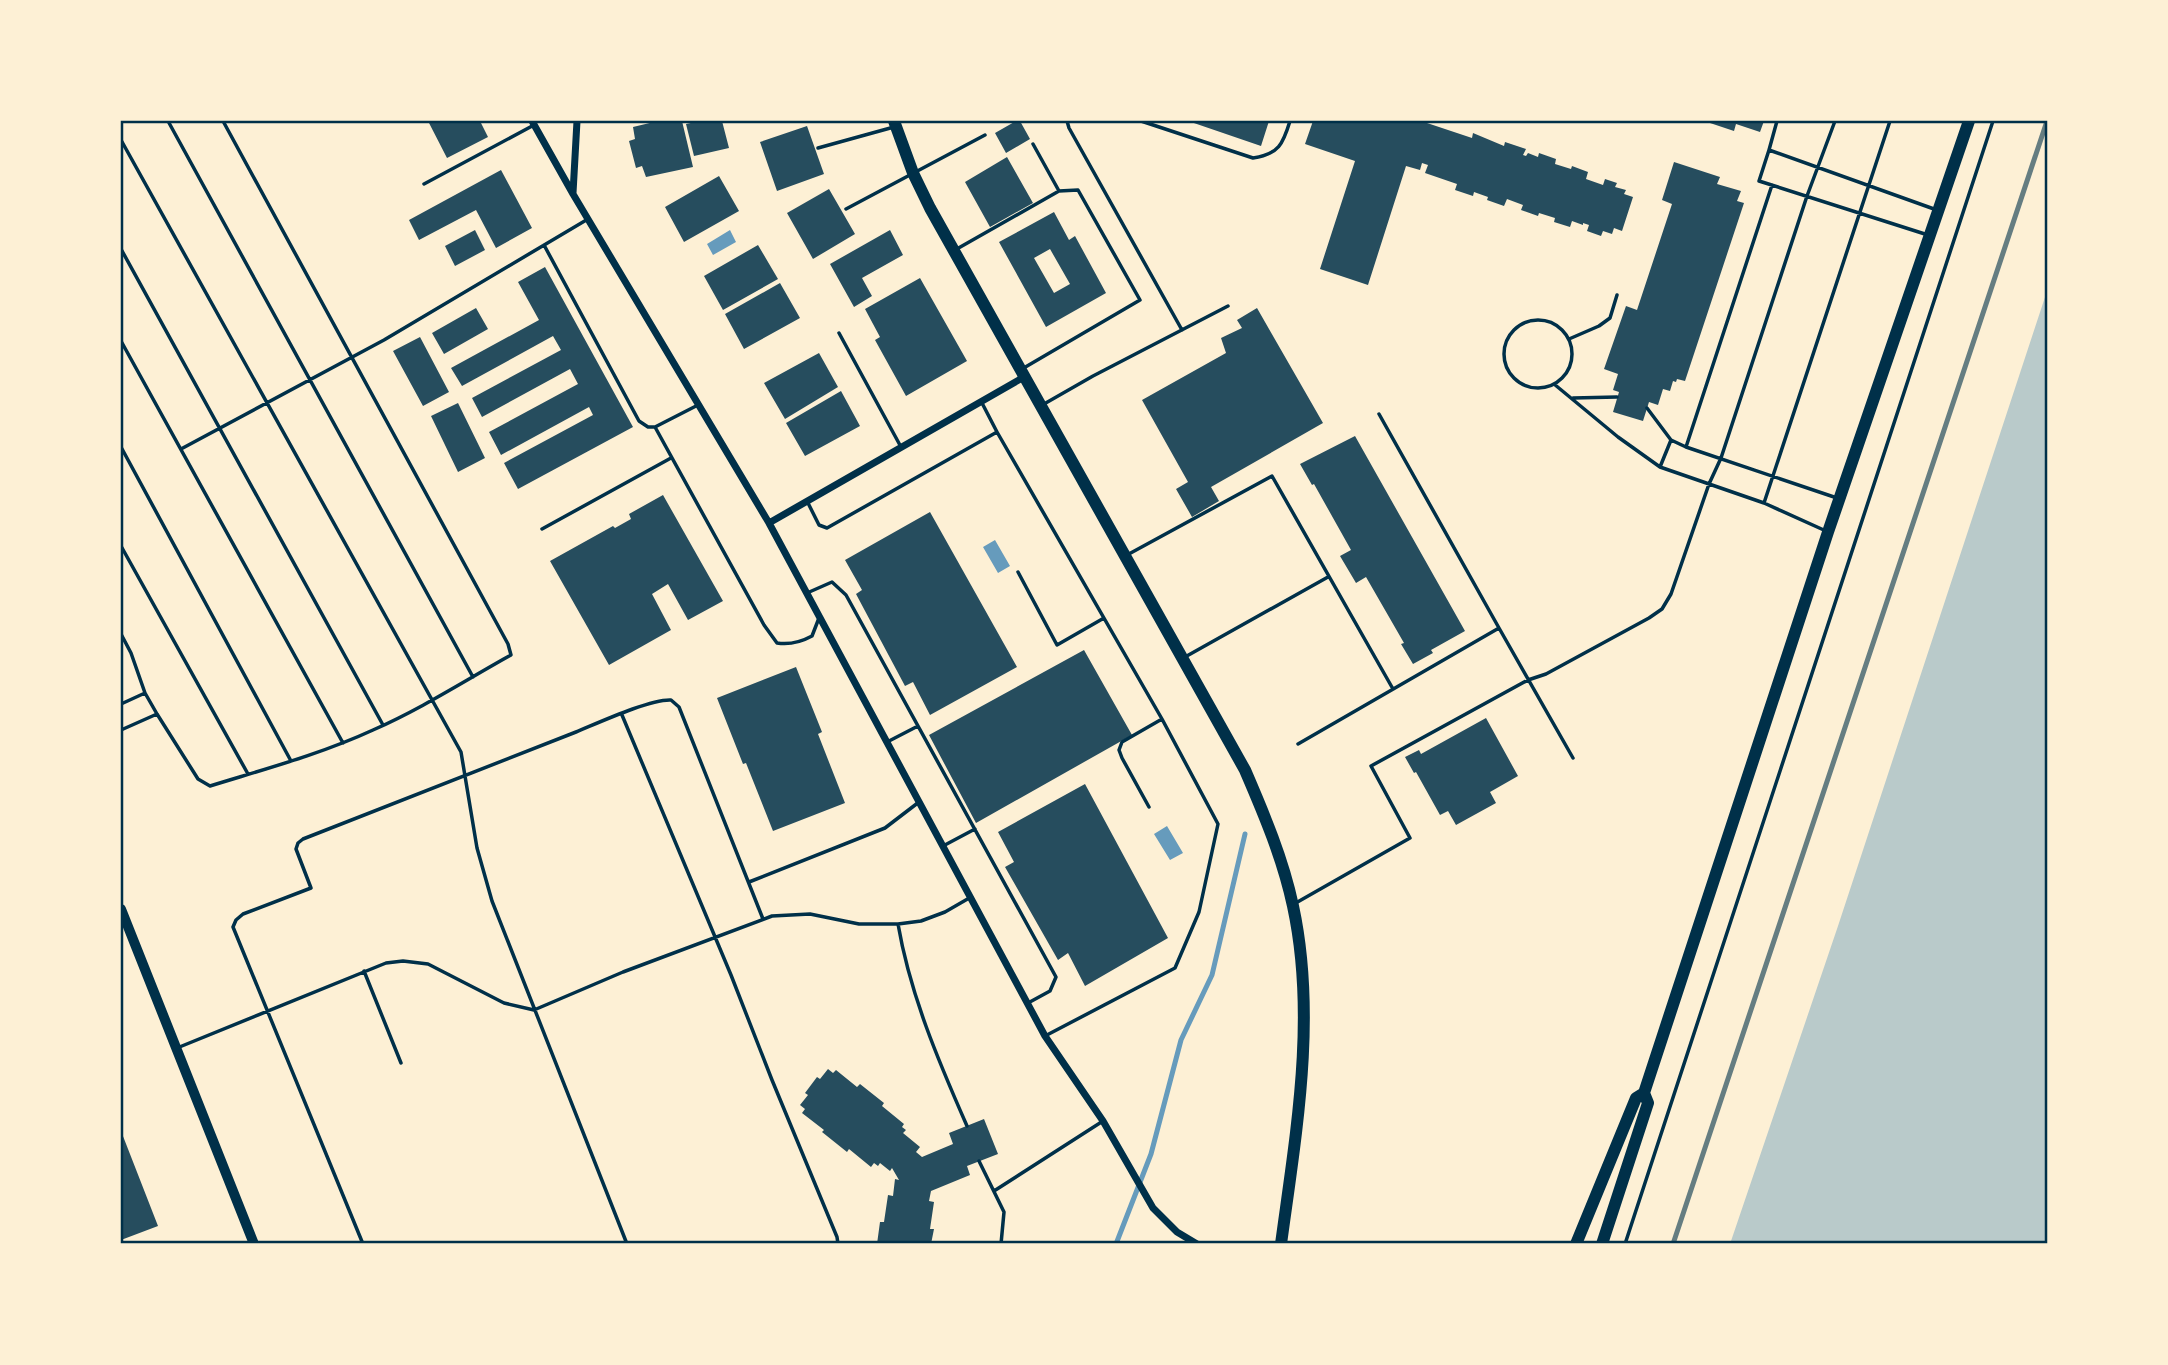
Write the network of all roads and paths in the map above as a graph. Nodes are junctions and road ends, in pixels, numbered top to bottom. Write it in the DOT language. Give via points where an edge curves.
graph roads {
  1 [pos="168,121"];
  2 [pos="223,121"];
  3 [pos="577,121"];
  4 [pos="1067,121"];
  5 [pos="1141,121"];
  6 [pos="1290,121"];
  7 [pos="1777,121"];
  8 [pos="1835,121"];
  9 [pos="1890,121"];
  10 [pos="1969,121"];
  11 [pos="1993,121"];
  12 [pos="533,123"];
  13 [pos="895,124"];
  14 [pos="985,135"];
  15 [pos="121,140"];
  16 [pos="1033,144"];
  17 [pos="818,148"];
  18 [pos="1769,150"];
  19 [pos="1818,168"];
  20 [pos="913,173"];
  21 [pos="424,184"];
  22 [pos="1772,185"];
  23 [pos="1868,186"];
  24 [pos="1059,191"];
  25 [pos="573,194"];
  26 [pos="1807,196"];
  27 [pos="846,209"];
  28 [pos="1938,211"];
  29 [pos="1860,214"];
  30 [pos="588,219"];
  31 [pos="1930,236"];
  32 [pos="544,245"];
  33 [pos="121,248"];
  34 [pos="955,250"];
  35 [pos="1618,295"];
  36 [pos="1228,306"];
  37 [pos="1182,330"];
  38 [pos="839,333"];
  39 [pos="1569,339"];
  40 [pos="121,341"];
  41 [pos="352,357"];
  42 [pos="1022,374"];
  43 [pos="311,379"];
  44 [pos="1554,384"];
  45 [pos="1618,397"];
  46 [pos="1571,398"];
  47 [pos="981,402"];
  48 [pos="266,404"];
  49 [pos="698,405"];
  50 [pos="1040,407"];
  51 [pos="1647,408"];
  52 [pos="1378,414"];
  53 [pos="655,427"];
  54 [pos="219,429"];
  55 [pos="997,432"];
  56 [pos="1671,440"];
  57 [pos="121,447"];
  58 [pos="901,447"];
  59 [pos="1686,447"];
  60 [pos="181,449"];
  61 [pos="671,458"];
  62 [pos="1721,458"];
  63 [pos="1660,467"];
  64 [pos="1773,476"];
  65 [pos="1709,484"];
  66 [pos="1839,499"];
  67 [pos="807,501"];
  68 [pos="1764,503"];
  69 [pos="769,523"];
  70 [pos="541,529"];
  71 [pos="1828,532"];
  72 [pos="121,546"];
  73 [pos="1125,556"];
  74 [pos="1018,572"];
  75 [pos="1328,577"];
  76 [pos="807,593"];
  77 [pos="819,616"];
  78 [pos="1104,618"];
  79 [pos="1499,628"];
  80 [pos="121,634"];
  81 [pos="1183,658"];
  82 [pos="473,677"];
  83 [pos="1528,680"];
  84 [pos="1392,689"];
  85 [pos="145,693"];
  86 [pos="432,700"];
  87 [pos="121,704"];
  88 [pos="157,714"];
  89 [pos="622,714"];
  90 [pos="1162,719"];
  91 [pos="383,725"];
  92 [pos="918,726"];
  93 [pos="121,730"];
  94 [pos="887,742"];
  95 [pos="343,743"];
  96 [pos="1298,744"];
  97 [pos="1573,758"];
  98 [pos="291,761"];
  99 [pos="248,774"];
  100 [pos="465,775"];
  101 [pos="919,802"];
  102 [pos="1149,807"];
  103 [pos="975,829"];
  104 [pos="943,846"];
  105 [pos="748,882"];
  106 [pos="971,897"];
  107 [pos="1293,905"];
  108 [pos="121,909"];
  109 [pos="763,919"];
  110 [pos="898,924"];
  111 [pos="716,936"];
  112 [pos="364,971"];
  113 [pos="1027,1003"];
  114 [pos="268,1010"];
  115 [pos="534,1010"];
  116 [pos="1045,1037"];
  117 [pos="176,1049"];
  118 [pos="401,1063"];
  119 [pos="1644,1093"];
  120 [pos="1103,1122"];
  121 [pos="967,1126"];
  122 [pos="979,1161"];
  123 [pos="993,1191"];
  124 [pos="1186,1241"];
  125 [pos="254,1244"];
  126 [pos="363,1244"];
  127 [pos="627,1244"];
  128 [pos="838,1244"];
  129 [pos="1001,1244"];
  130 [pos="1197,1244"];
  131 [pos="1281,1244"];
  132 [pos="1576,1244"];
  133 [pos="1602,1244"];
  134 [pos="1625,1244"];
  1 -- 43 [label="lane"];
  2 -- 41 [label="lane"];
  3 -- 25 [label="street"];
  4 -- 37 [label="lane"];
  5 -- 6 [label="lane" via="1253,158 1279,147"];
  7 -- 18 [label="lane"];
  8 -- 19 [label="lane"];
  9 -- 23 [label="lane"];
  10 -- 28 [label="main road"];
  11 -- 134 [label="path"];
  12 -- 21 [label="lane"];
  12 -- 25 [label="street"];
  13 -- 17 [label="lane"];
  13 -- 20 [label="main road"];
  14 -- 20 [label="lane"];
  15 -- 48 [label="lane"];
  16 -- 24 [label="lane"];
  18 -- 19 [label="lane"];
  18 -- 22 [label="lane" via="1759,181"];
  19 -- 23 [label="lane"];
  19 -- 26 [label="lane"];
  20 -- 27 [label="lane"];
  20 -- 34 [label="main road"];
  22 -- 26 [label="lane"];
  22 -- 59 [label="lane"];
  23 -- 28 [label="lane"];
  23 -- 29 [label="lane"];
  24 -- 34 [label="lane"];
  24 -- 42 [label="lane" via="1078,190 1140,300"];
  25 -- 30 [label="street"];
  26 -- 29 [label="lane"];
  26 -- 62 [label="lane"];
  28 -- 31 [label="main road"];
  29 -- 31 [label="lane"];
  29 -- 64 [label="lane"];
  30 -- 32 [label="lane"];
  30 -- 49 [label="street"];
  31 -- 66 [label="main road"];
  32 -- 41 [label="lane"];
  32 -- 53 [label="lane" via="639,421"];
  33 -- 54 [label="lane"];
  34 -- 42 [label="main road"];
  35 -- 39 [label="lane" via="1610,318"];
  36 -- 37 [label="lane"];
  37 -- 50 [label="lane"];
  38 -- 58 [label="lane"];
  39 -- 44 [label="lane" via="1571,362 1567,373"];
  39 -- 44 [label="lane" via="1553,323 1541,320 1520,325 1506,341 1505,363 1517,381 1538,388"];
  40 -- 60 [label="lane"];
  41 -- 43 [label="lane"];
  41 -- 82 [label="lane" via="508,644 511,654"];
  42 -- 47 [label="street"];
  42 -- 50 [label="main road"];
  43 -- 48 [label="lane"];
  43 -- 82 [label="lane"];
  44 -- 46 [label="lane"];
  45 -- 46 [label="lane"];
  46 -- 63 [label="lane"];
  47 -- 55 [label="lane"];
  47 -- 58 [label="street"];
  48 -- 54 [label="lane"];
  48 -- 86 [label="lane"];
  49 -- 53 [label="lane"];
  49 -- 69 [label="street"];
  50 -- 73 [label="main road"];
  51 -- 56 [label="lane"];
  52 -- 79 [label="lane"];
  53 -- 61 [label="lane"];
  54 -- 60 [label="lane"];
  54 -- 91 [label="lane"];
  55 -- 67 [label="lane" via="827,528 819,525"];
  55 -- 78 [label="lane"];
  56 -- 59 [label="lane"];
  56 -- 63 [label="lane"];
  57 -- 98 [label="lane"];
  58 -- 67 [label="street"];
  59 -- 62 [label="lane"];
  60 -- 95 [label="lane"];
  61 -- 70 [label="lane"];
  61 -- 77 [label="lane" via="778,643 812,636"];
  62 -- 64 [label="lane"];
  62 -- 65 [label="lane"];
  63 -- 65 [label="lane"];
  64 -- 66 [label="lane"];
  64 -- 68 [label="lane"];
  65 -- 68 [label="lane"];
  65 -- 83 [label="lane" via="1662,609"];
  66 -- 71 [label="main road"];
  67 -- 69 [label="street"];
  68 -- 71 [label="lane"];
  69 -- 76 [label="street"];
  71 -- 119 [label="main road"];
  72 -- 99 [label="lane"];
  73 -- 75 [label="lane" via="1272,476"];
  73 -- 81 [label="main road"];
  74 -- 78 [label="lane" via="1057,645"];
  75 -- 81 [label="lane"];
  75 -- 84 [label="lane"];
  76 -- 77 [label="street"];
  76 -- 92 [label="lane" via="832,582 846,594"];
  77 -- 94 [label="street"];
  78 -- 90 [label="lane"];
  79 -- 83 [label="lane"];
  79 -- 84 [label="lane"];
  80 -- 85 [label="lane"];
  81 -- 107 [label="main road" via="1245,770"];
  82 -- 86 [label="lane"];
  83 -- 97 [label="lane"];
  83 -- 107 [label="lane" via="1371,766 1410,838"];
  84 -- 96 [label="lane"];
  85 -- 87 [label="lane"];
  85 -- 88 [label="lane"];
  86 -- 91 [label="lane"];
  86 -- 100 [label="lane" via="461,752"];
  88 -- 93 [label="lane"];
  88 -- 99 [label="lane" via="198,779 210,786"];
  89 -- 100 [label="lane"];
  89 -- 105 [label="lane" via="662,699 679,707"];
  89 -- 111 [label="lane"];
  90 -- 102 [label="lane" via="1122,742 1119,750"];
  90 -- 116 [label="lane" via="1218,824 1199,912 1175,968"];
  91 -- 95 [label="lane"];
  92 -- 94 [label="lane"];
  92 -- 103 [label="lane"];
  94 -- 101 [label="street"];
  95 -- 98 [label="lane"];
  98 -- 99 [label="lane"];
  100 -- 114 [label="lane" via="298,843 296,849 311,888 243,914 233,927"];
  100 -- 115 [label="lane" via="477,848 492,901"];
  101 -- 104 [label="street"];
  101 -- 105 [label="lane" via="885,828"];
  103 -- 104 [label="lane"];
  103 -- 113 [label="lane" via="1056,977 1050,991"];
  104 -- 106 [label="street"];
  105 -- 109 [label="lane"];
  106 -- 110 [label="lane" via="922,921"];
  106 -- 113 [label="street"];
  107 -- 131 [label="main road" via="1303,982 1302,1093"];
  108 -- 117 [label="street"];
  109 -- 110 [label="lane" via="810,914 859,924"];
  109 -- 111 [label="lane"];
  110 -- 121 [label="lane" via="905,961 936,1056"];
  111 -- 115 [label="lane"];
  111 -- 128 [label="lane"];
  112 -- 114 [label="lane"];
  112 -- 115 [label="lane" via="394,961 420,962 504,1003"];
  112 -- 118 [label="lane"];
  113 -- 116 [label="street"];
  114 -- 117 [label="lane"];
  114 -- 126 [label="lane"];
  115 -- 127 [label="lane"];
  116 -- 120 [label="street"];
  117 -- 125 [label="street"];
  119 -- 132 [label="main road" via="1636,1098"];
  119 -- 133 [label="main road" via="1648,1103"];
  120 -- 123 [label="lane"];
  120 -- 124 [label="street" via="1153,1208"];
  122 -- 123 [label="lane"];
  123 -- 129 [label="lane" via="1004,1212"];
  124 -- 130 [label="street"];
}
